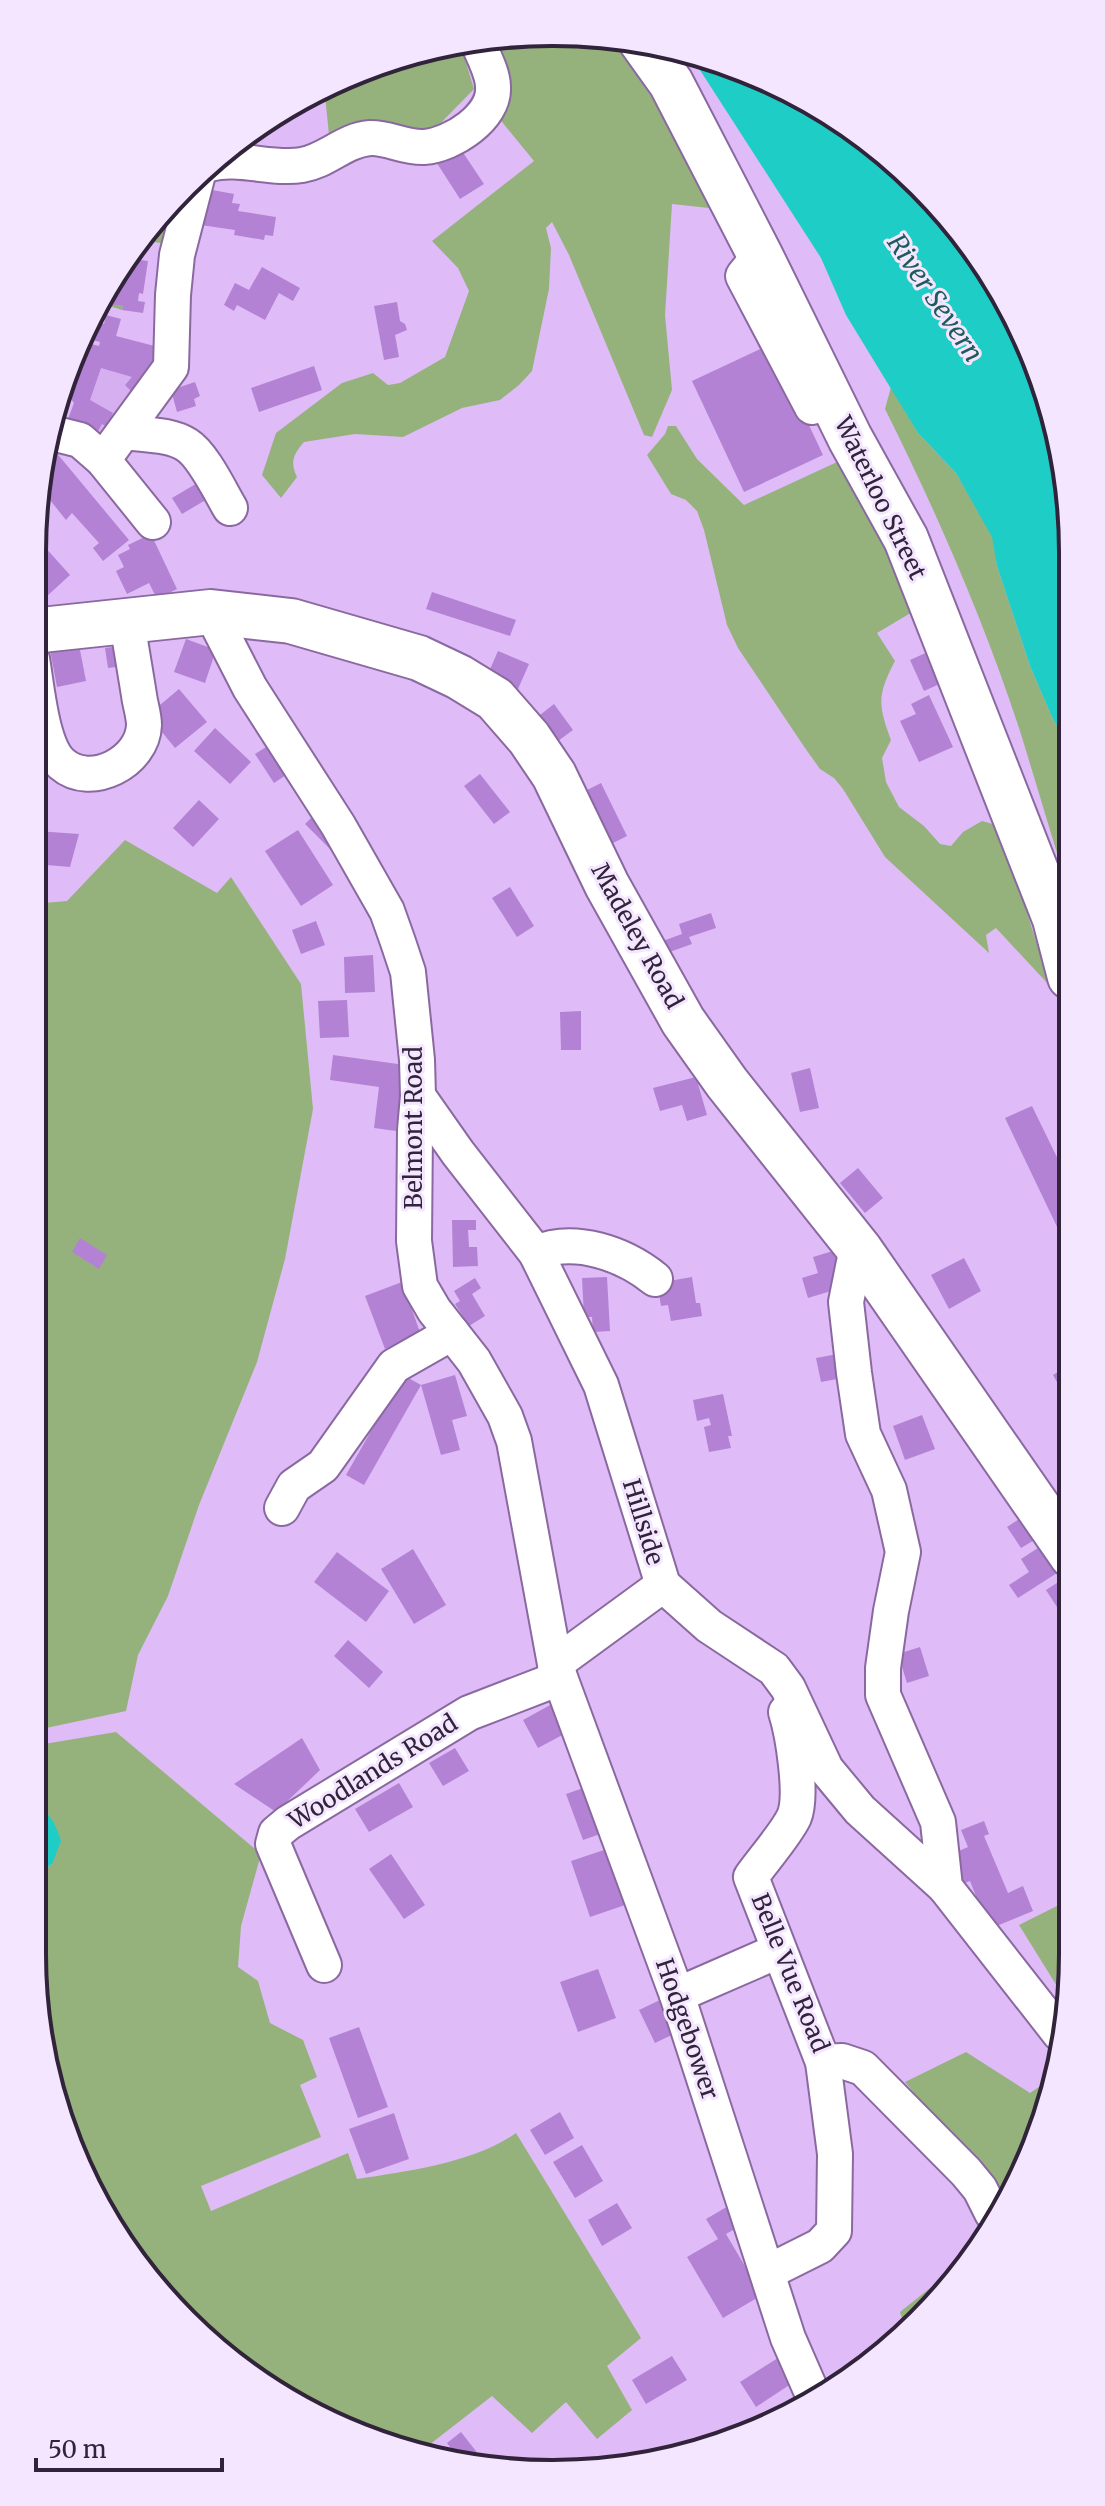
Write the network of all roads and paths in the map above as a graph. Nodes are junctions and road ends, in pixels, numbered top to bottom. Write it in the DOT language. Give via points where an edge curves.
graph roads {
  1 [pos="481,51"];
  2 [pos="652,56"];
  3 [pos="228,164"];
  4 [pos="192,196"];
  5 [pos="125,432"];
  6 [pos="60,435"];
  7 [pos="103,460"];
  8 [pos="230,508"];
  9 [pos="153,522"];
  10 [pos="211,612"];
  11 [pos="127,622"];
  12 [pos="46,630"];
  13 [pos="46,735"];
  14 [pos="1059,934"];
  15 [pos="418,1096"];
  16 [pos="860,1250"];
  17 [pos="536,1253"];
  18 [pos="655,1279"];
  19 [pos="452,1333"];
  20 [pos="282,1508"];
  21 [pos="1059,1537"];
  22 [pos="663,1585"];
  23 [pos="774,1669"];
  24 [pos="557,1671"];
  25 [pos="945,1887"];
  26 [pos="778,1951"];
  27 [pos="324,1965"];
  28 [pos="677,1995"];
  29 [pos="1054,2026"];
  30 [pos="823,2062"];
  31 [pos="990,2209"];
  32 [pos="768,2272"];
  33 [pos="802,2394"];
  1 -- 3 [label="street" via="494,86 489,106 472,126 444,142 426,147 373,137 351,141 299,166"];
  2 -- 14 [label="main road, Waterloo Street" via="671,83 906,539"];
  4 -- 5 [label="street" via="177,255 171,367"];
  5 -- 7 [label="street"];
  5 -- 8 [label="street" via="188,445"];
  6 -- 7 [label="street" via="80,440"];
  7 -- 9 [label="street"];
  10 -- 11 [label="main road, Madeley Road"];
  10 -- 15 [label="street, Belmont Road" via="250,688 387,911 408,972"];
  10 -- 16 [label="main road, Madeley Road" via="291,621 419,658 495,699 554,775 607,885 683,1021"];
  11 -- 12 [label="main road, Madeley Road"];
  11 -- 13 [label="street" via="144,727 136,748 104,773 85,774 61,764"];
  15 -- 17 [label="street, Hillside"];
  15 -- 19 [label="street, Belmont Road" via="417,1273 422,1293"];
  16 -- 21 [label="main road, Madeley Road"];
  16 -- 25 [label="street" via="846,1302 863,1434 889,1490 903,1552 883,1695 938,1822"];
  17 -- 18 [label="street" via="551,1247 588,1247 636,1264"];
  17 -- 22 [label="street, Hillside" via="601,1385"];
  19 -- 20 [label="street" via="394,1366 323,1466 294,1486"];
  19 -- 24 [label="street, Belmont Road" via="474,1361 514,1441"];
  22 -- 23 [label="street, Hillside" via="709,1626"];
  22 -- 24 [label="street, Woodlands Road"];
  23 -- 25 [label="street, Hillside" via="826,1769 860,1810"];
  23 -- 26 [label="street, Belle Vue Road" via="793,1733 795,1816 751,1877"];
  24 -- 27 [label="street, Woodlands Road" via="469,1713 276,1833 273,1844"];
  24 -- 28 [label="street, Hodgebower"];
  25 -- 29 [label="street, Hillside"];
  26 -- 28 [label="street"];
  26 -- 30 [label="street, Belle Vue Road"];
  28 -- 32 [label="street, Hodgebower"];
  30 -- 31 [label="street, Belle Vue Road" via="852,2063 875,2079 966,2172"];
  30 -- 32 [label="street" via="835,2154 834,2231 820,2246"];
  32 -- 33 [label="street, Hodgebower"];
}
